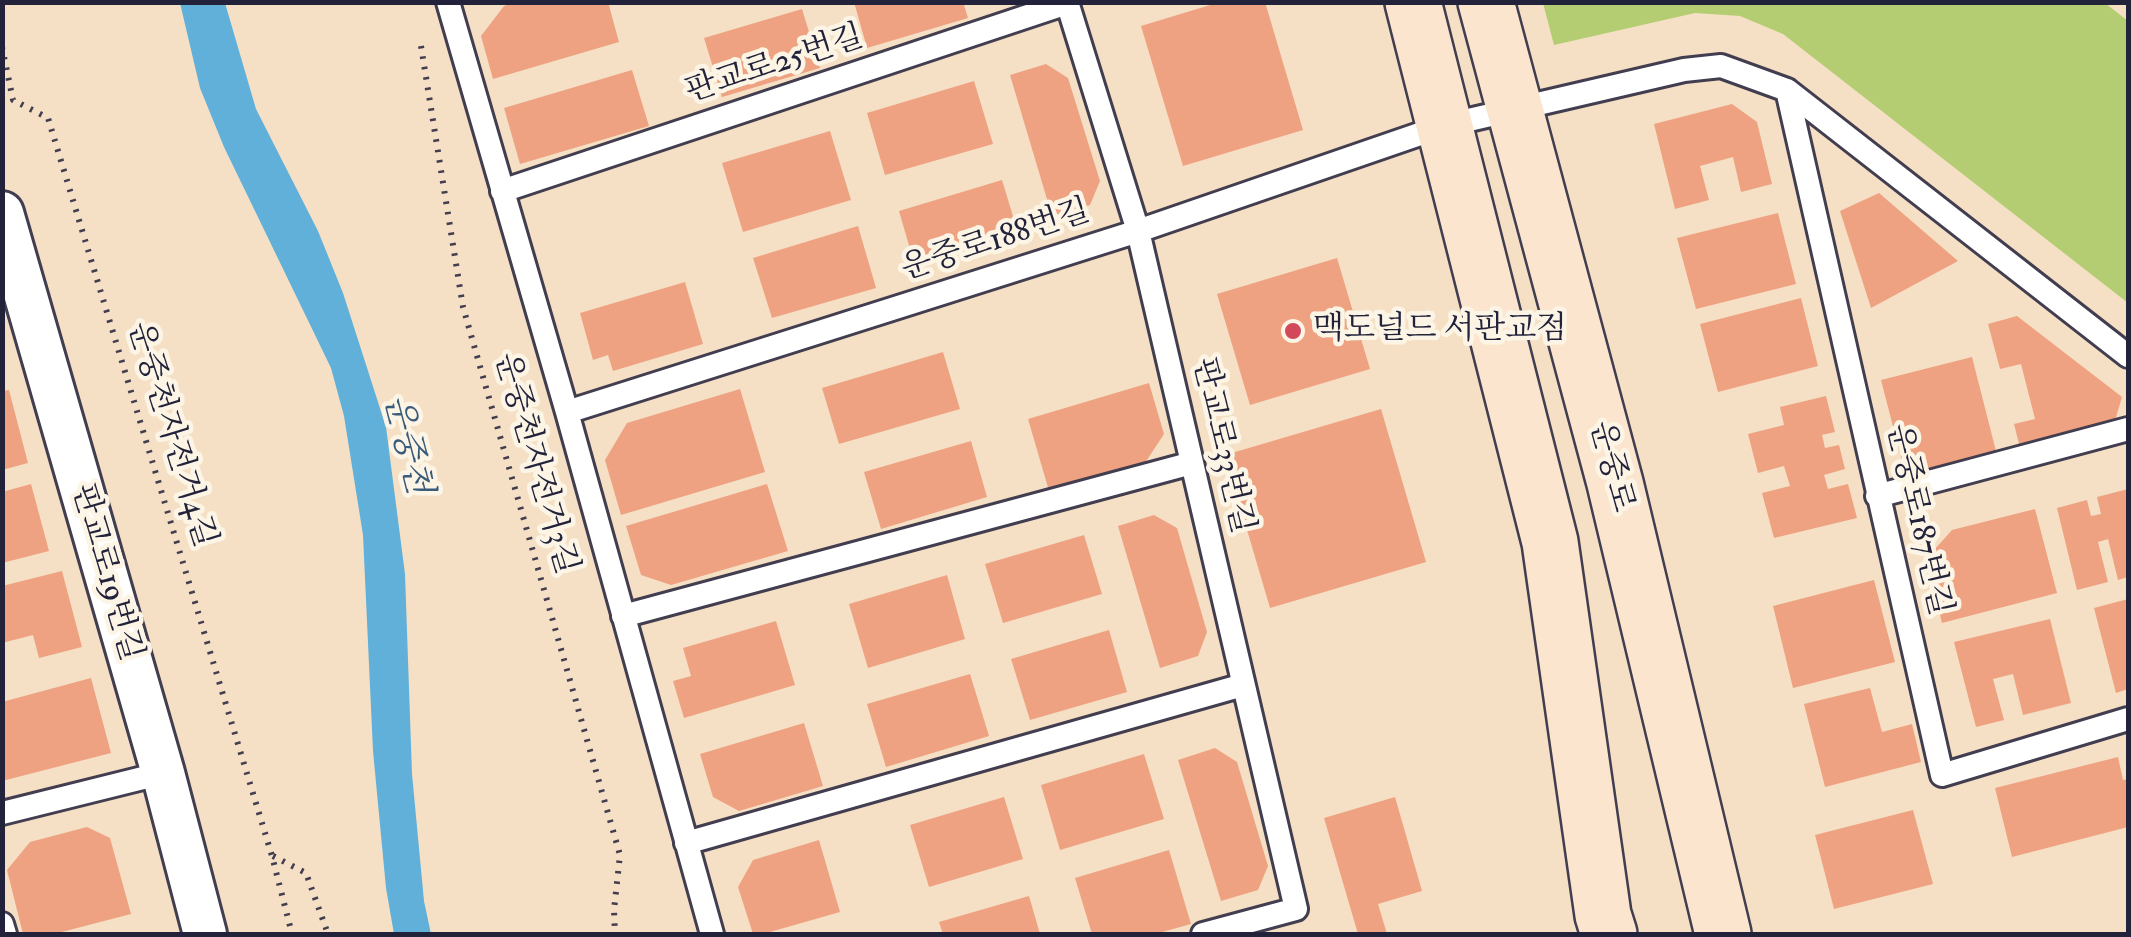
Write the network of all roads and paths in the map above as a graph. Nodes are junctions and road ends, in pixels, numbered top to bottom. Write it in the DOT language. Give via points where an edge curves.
graph roads {
  1 [pos="448,2"];
  2 [pos="1412,2"];
  3 [pos="1486,2"];
  4 [pos="1067,3"];
  5 [pos="420,40"];
  6 [pos="2,47"];
  7 [pos="1787,90"];
  8 [pos="1514,111"];
  9 [pos="1443,126"];
  10 [pos="502,191"];
  11 [pos="2,213"];
  12 [pos="1138,231"];
  13 [pos="2128,356"];
  14 [pos="567,412"];
  15 [pos="2128,430"];
  16 [pos="1192,463"];
  17 [pos="1878,496"];
  18 [pos="623,616"];
  19 [pos="1244,684"];
  20 [pos="2128,718"];
  21 [pos="162,773"];
  22 [pos="2,812"];
  23 [pos="686,843"];
  24 [pos="272,856"];
  25 [pos="1718,912"];
  26 [pos="2,924"];
  27 [pos="1602,928"];
  28 [pos="6,934"];
  29 [pos="204,934"];
  30 [pos="292,934"];
  31 [pos="328,934"];
  32 [pos="616,934"];
  33 [pos="712,934"];
  34 [pos="1203,934"];
  35 [pos="1752,934"];
  1 -- 10 [label="lane"];
  2 -- 9 [label="main road"];
  3 -- 8 [label="main road, 운중로"];
  4 -- 10 [label="lane, 판교로25번길"];
  4 -- 12 [label="lane, 판교로33번길"];
  5 -- 32 [label="path, 운중천자전거3길" via="463,306 620,855"];
  6 -- 24 [label="path, 운중천자전거4길" via="13,100 48,118"];
  7 -- 8 [label="lane" via="1721,66"];
  7 -- 13 [label="lane"];
  7 -- 17 [label="lane, 운중로187번길"];
  8 -- 9 [label="lane"];
  8 -- 25 [label="main road, 운중로" via="1614,483"];
  9 -- 12 [label="lane, 운중로188번길"];
  9 -- 27 [label="main road" via="1550,542"];
  10 -- 14 [label="lane"];
  11 -- 21 [label="street, 판교로19번길"];
  12 -- 14 [label="lane, 운중로188번길"];
  12 -- 16 [label="lane, 판교로33번길"];
  14 -- 18 [label="lane"];
  15 -- 17 [label="lane"];
  16 -- 18 [label="lane"];
  16 -- 19 [label="lane, 판교로33번길"];
  17 -- 20 [label="lane, 운중로187번길" via="1942,775"];
  18 -- 23 [label="lane"];
  19 -- 23 [label="lane"];
  19 -- 34 [label="lane, 판교로33번길" via="1296,908"];
  21 -- 22 [label="lane"];
  21 -- 29 [label="street, 판교로19번길"];
  23 -- 33 [label="lane"];
  24 -- 30 [label="path, 운중천자전거4길"];
  24 -- 31 [label="path" via="306,872"];
  25 -- 35 [label="main road"];
  26 -- 28 [label="lane"];
}
